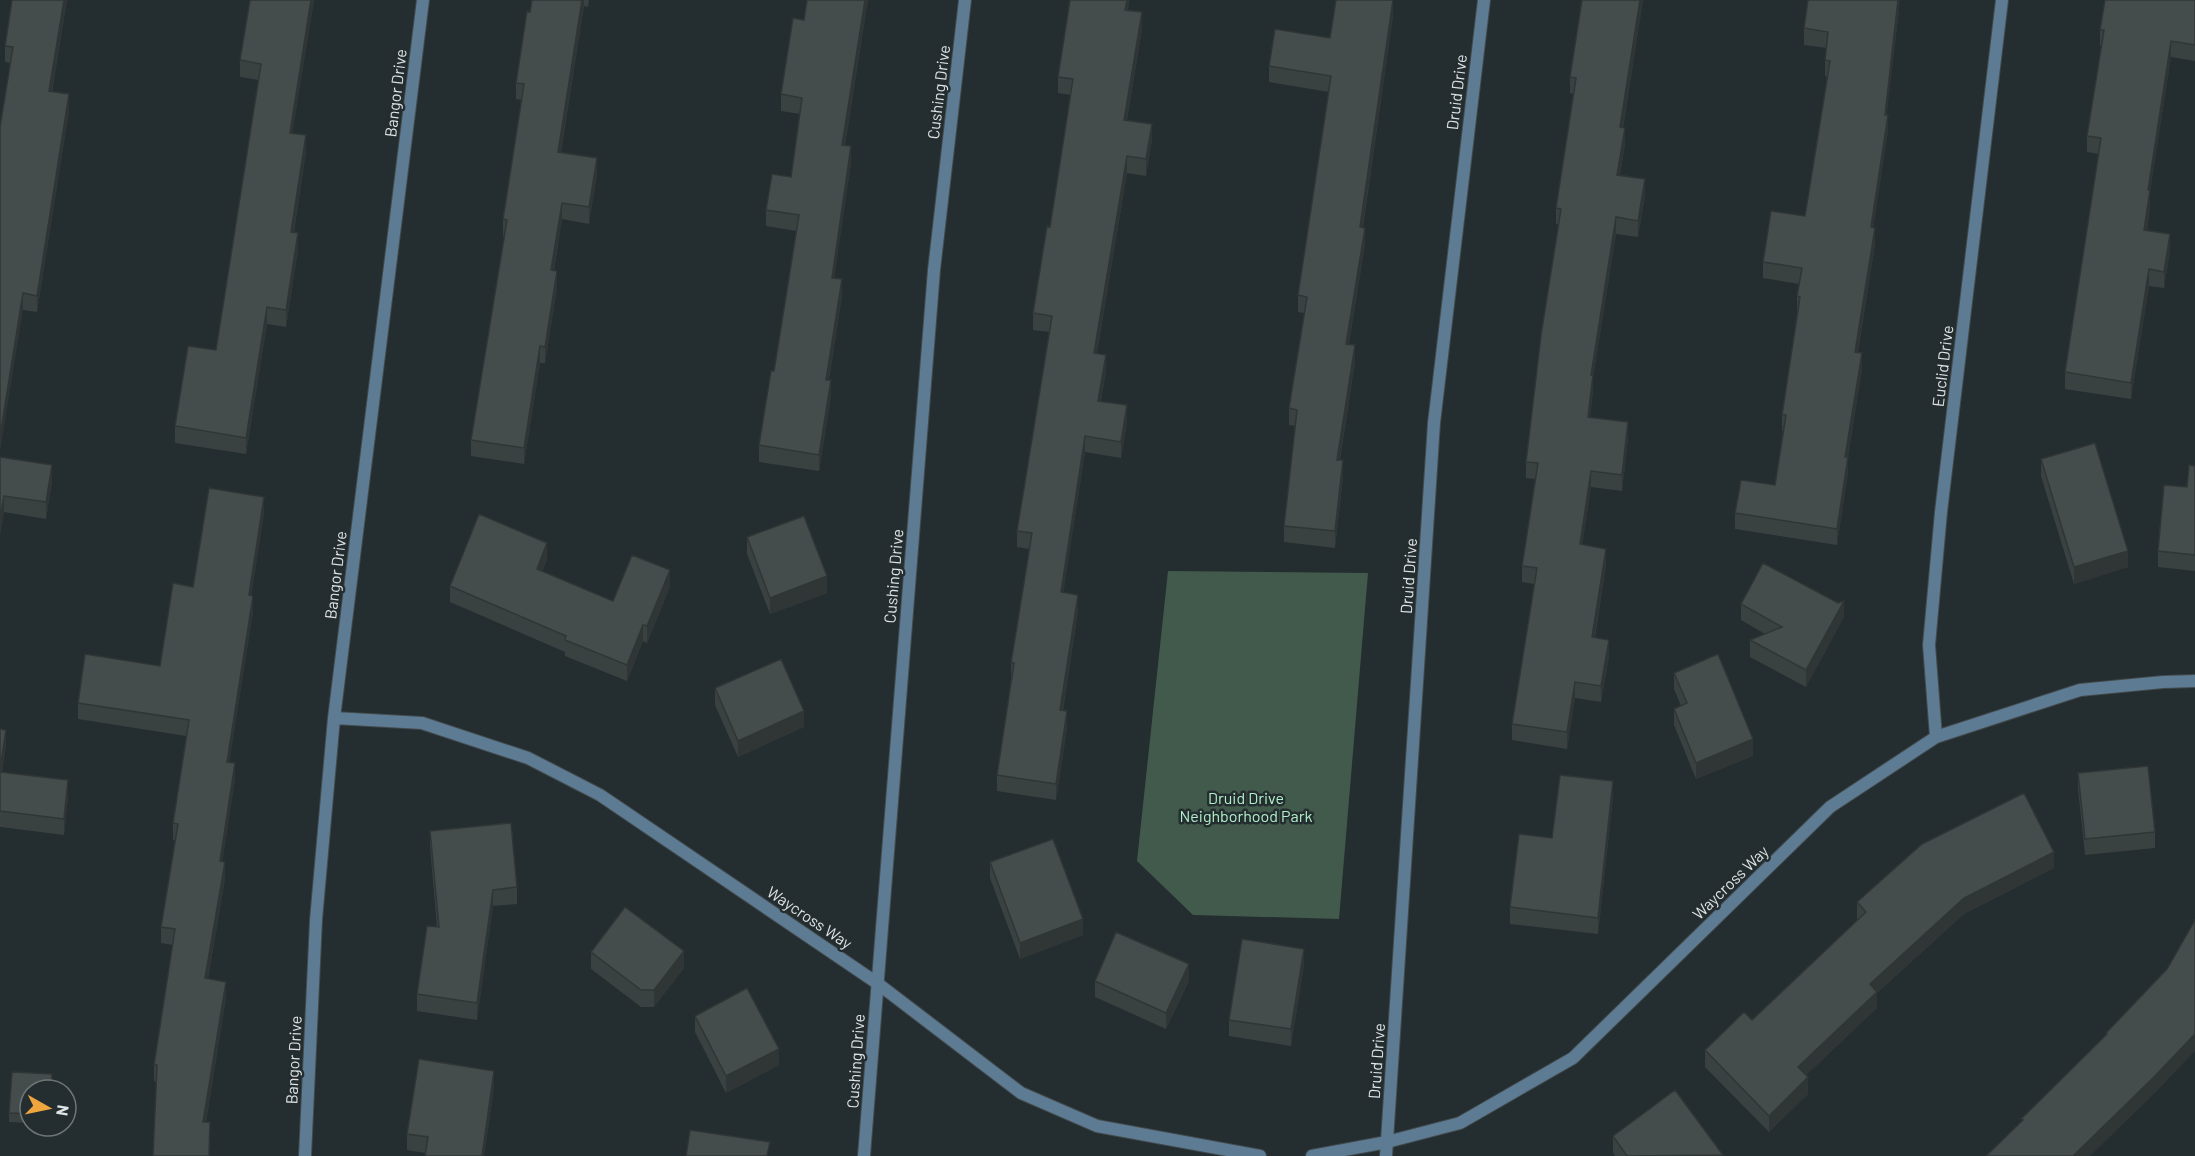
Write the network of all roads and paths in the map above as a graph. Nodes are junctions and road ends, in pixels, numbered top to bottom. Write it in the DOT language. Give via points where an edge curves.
graph roads {
  1 [pos="423,0"];
  2 [pos="965,0"];
  3 [pos="1484,0"];
  4 [pos="2002,0"];
  5 [pos="2195,681"];
  6 [pos="334,718"];
  7 [pos="1936,737"];
  8 [pos="877,982"];
  9 [pos="1387,1142"];
  10 [pos="305,1156"];
  11 [pos="864,1156"];
  12 [pos="1260,1156"];
  13 [pos="1312,1156"];
  14 [pos="1386,1156"];
  1 -- 6 [label="street, Bangor Drive"];
  2 -- 8 [label="street, Cushing Drive" via="934,270"];
  3 -- 9 [label="street, Druid Drive" via="1434,423"];
  4 -- 7 [label="street, Euclid Drive" via="1941,512 1929,645"];
  5 -- 7 [label="street, Waycross Way" via="2080,690"];
  6 -- 8 [label="street, Waycross Way" via="422,723 528,758 600,795"];
  6 -- 10 [label="street, Bangor Drive" via="315,920"];
  7 -- 9 [label="street, Waycross Way" via="1830,807 1573,1058 1460,1123"];
  8 -- 11 [label="street, Cushing Drive"];
  8 -- 12 [label="street, Waycross Way" via="1021,1093 1097,1126"];
  9 -- 13 [label="street, Waycross Way"];
  9 -- 14 [label="street, Druid Drive"];
}
